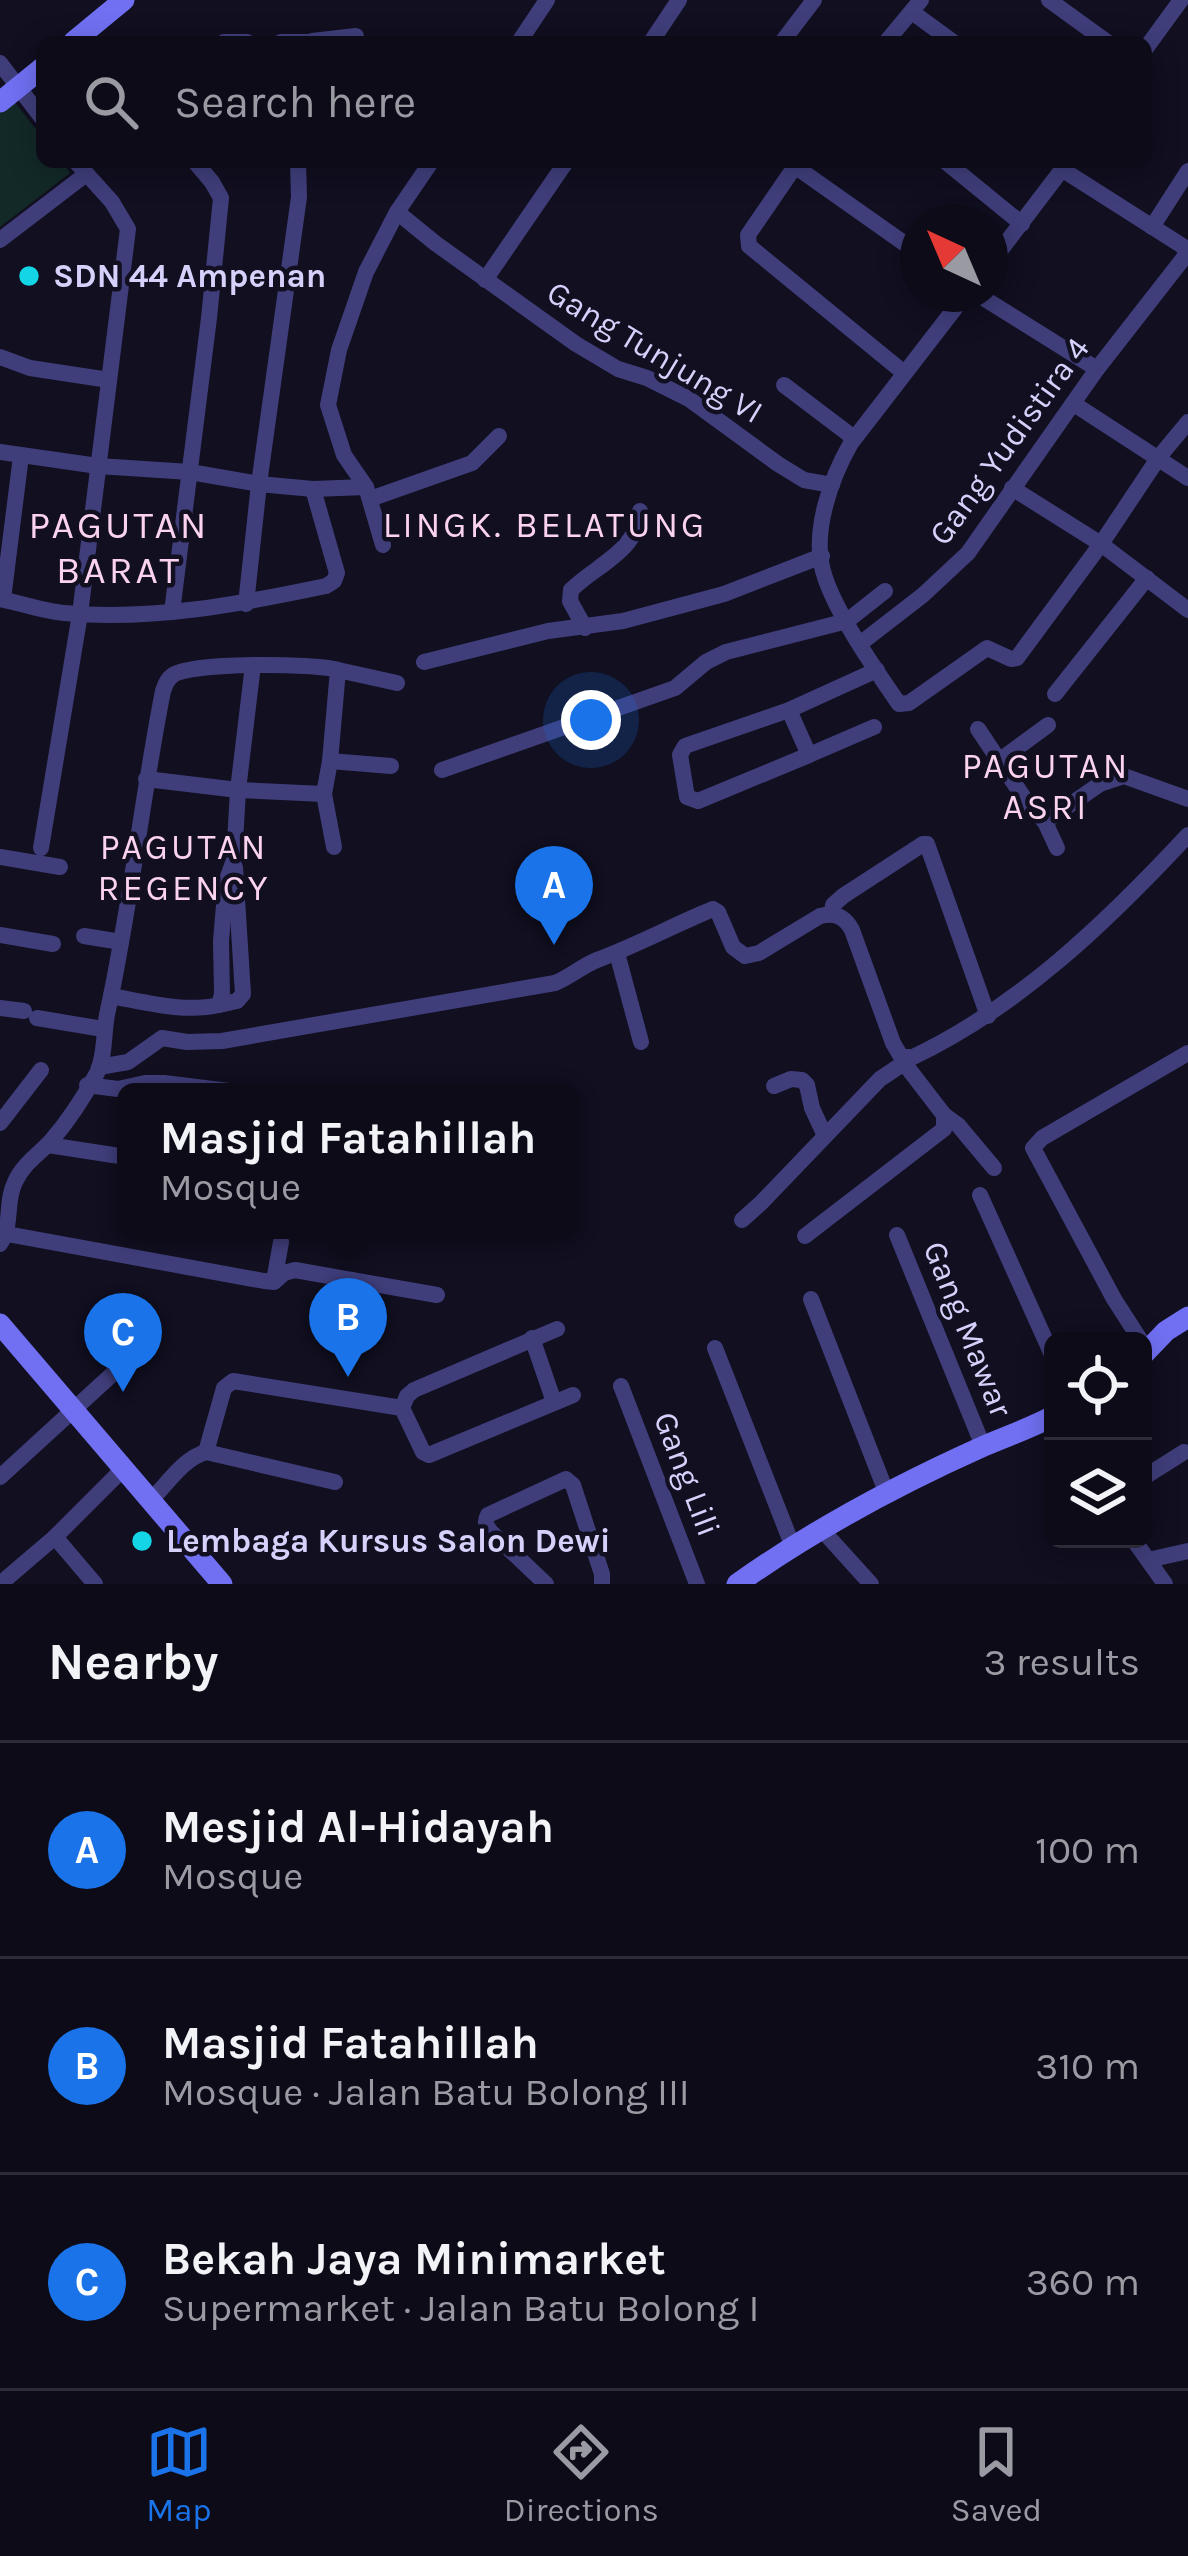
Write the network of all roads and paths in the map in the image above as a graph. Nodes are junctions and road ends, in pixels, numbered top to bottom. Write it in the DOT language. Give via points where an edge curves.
graph roads {
  1 [pos="124,0"];
  2 [pos="547,0"];
  3 [pos="814,0"];
  4 [pos="1049,0"];
  5 [pos="1181,0"];
  6 [pos="677,1"];
  7 [pos="916,6"];
  8 [pos="81,36"];
  9 [pos="523,36"];
  10 [pos="658,36"];
  11 [pos="787,36"];
  12 [pos="891,36"];
  13 [pos="947,36"];
  14 [pos="1099,36"];
  15 [pos="1152,40"];
  16 [pos="0,63"];
  17 [pos="36,73"];
  18 [pos="9,95"];
  19 [pos="36,114"];
  20 [pos="80,168"];
  21 [pos="200,168"];
  22 [pos="295,168"];
  23 [pos="427,168"];
  24 [pos="562,168"];
  25 [pos="794,168"];
  26 [pos="802,168"];
  27 [pos="953,168"];
  28 [pos="1064,168"];
  29 [pos="1068,168"];
  30 [pos="1188,171"];
  31 [pos="397,212"];
  32 [pos="1022,224"];
  33 [pos="1152,227"];
  34 [pos="0,240"];
  35 [pos="900,240"];
  36 [pos="1008,242"];
  37 [pos="1186,255"];
  38 [pos="485,280"];
  39 [pos="951,312"];
  40 [pos="1006,312"];
  41 [pos="0,357"];
  42 [pos="1097,369"];
  43 [pos="903,372"];
  44 [pos="110,380"];
  45 [pos="784,385"];
  46 [pos="1074,404"];
  47 [pos="1188,422"];
  48 [pos="499,436"];
  49 [pos="854,438"];
  50 [pos="0,452"];
  51 [pos="21,456"];
  52 [pos="1159,457"];
  53 [pos="98,466"];
  54 [pos="190,472"];
  55 [pos="1188,478"];
  56 [pos="259,484"];
  57 [pos="832,485"];
  58 [pos="1012,488"];
  59 [pos="313,489"];
  60 [pos="368,493"];
  61 [pos="640,511"];
  62 [pos="6,529"];
  63 [pos="1101,544"];
  64 [pos="383,545"];
  65 [pos="821,556"];
  66 [pos="1147,578"];
  67 [pos="885,591"];
  68 [pos="1,599"];
  69 [pos="246,604"];
  70 [pos="1188,610"];
  71 [pos="172,612"];
  72 [pos="75,614"];
  73 [pos="847,621"];
  74 [pos="585,628"];
  75 [pos="861,643"];
  76 [pos="424,662"];
  77 [pos="254,664"];
  78 [pos="338,670"];
  79 [pos="880,675"];
  80 [pos="397,683"];
  81 [pos="1055,694"];
  82 [pos="789,710"];
  83 [pos="1048,725"];
  84 [pos="874,727"];
  85 [pos="978,729"];
  86 [pos="809,755"];
  87 [pos="330,760"];
  88 [pos="1000,761"];
  89 [pos="391,766"];
  90 [pos="442,770"];
  91 [pos="146,779"];
  92 [pos="238,790"];
  93 [pos="324,794"];
  94 [pos="1188,799"];
  95 [pos="1045,821"];
  96 [pos="1188,835"];
  97 [pos="334,847"];
  98 [pos="41,848"];
  99 [pos="1057,848"];
  100 [pos="0,857"];
  101 [pos="60,867"];
  102 [pos="832,914"];
  103 [pos="0,935"];
  104 [pos="84,936"];
  105 [pos="121,941"];
  106 [pos="53,944"];
  107 [pos="617,953"];
  108 [pos="111,996"];
  109 [pos="0,1008"];
  110 [pos="988,1016"];
  111 [pos="104,1029"];
  112 [pos="640,1042"];
  113 [pos="1188,1053"];
  114 [pos="904,1060"];
  115 [pos="99,1067"];
  116 [pos="41,1070"];
  117 [pos="88,1085"];
  118 [pos="774,1086"];
  119 [pos="117,1089"];
  120 [pos="7,1098"];
  121 [pos="944,1115"];
  122 [pos="0,1123"];
  123 [pos="825,1136"];
  124 [pos="48,1145"];
  125 [pos="117,1156"];
  126 [pos="994,1168"];
  127 [pos="5,1193"];
  128 [pos="980,1196"];
  129 [pos="742,1220"];
  130 [pos="897,1235"];
  131 [pos="805,1236"];
  132 [pos="3,1239"];
  133 [pos="281,1242"];
  134 [pos="353,1280"];
  135 [pos="274,1282"];
  136 [pos="437,1294"];
  137 [pos="811,1299"];
  138 [pos="1188,1317"];
  139 [pos="345,1323"];
  140 [pos="0,1324"];
  141 [pos="557,1329"];
  142 [pos="1133,1332"];
  143 [pos="1044,1337"];
  144 [pos="532,1338"];
  145 [pos="1152,1341"];
  146 [pos="142,1347"];
  147 [pos="715,1348"];
  148 [pos="621,1386"];
  149 [pos="573,1395"];
  150 [pos="554,1402"];
  151 [pos="402,1408"];
  152 [pos="75,1409"];
  153 [pos="1044,1426"];
  154 [pos="983,1446"];
  155 [pos="206,1452"];
  156 [pos="1184,1452"];
  157 [pos="124,1468"];
  158 [pos="1152,1472"];
  159 [pos="0,1478"];
  160 [pos="335,1483"];
  161 [pos="887,1494"];
  162 [pos="152,1499"];
  163 [pos="823,1531"];
  164 [pos="55,1537"];
  165 [pos="793,1547"];
  166 [pos="1139,1548"];
  167 [pos="1188,1551"];
  168 [pos="1148,1561"];
  169 [pos="745,1582"];
  170 [pos="0,1584"];
  171 [pos="95,1584"];
  172 [pos="221,1584"];
  173 [pos="546,1584"];
  174 [pos="602,1584"];
  175 [pos="698,1584"];
  176 [pos="871,1584"];
  177 [pos="1165,1584"];
  1 -- 8 [label="street"];
  2 -- 9 [label="street"];
  3 -- 11 [label="street"];
  4 -- 14 [label="street"];
  5 -- 15 [label="street"];
  6 -- 10 [label="street"];
  7 -- 12 [label="street"];
  7 -- 13 [label="street"];
  16 -- 18 [label="street"];
  17 -- 18 [label="street"];
  18 -- 19 [label="street"];
  20 -- 34 [label="street"];
  20 -- 44 [label="street" via="128,229"];
  21 -- 54 [label="street" via="220,198"];
  22 -- 56 [label="street" via="299,197"];
  23 -- 31 [label="street"];
  24 -- 38 [label="street"];
  25 -- 43 [label="street" via="752,229 751,248"];
  26 -- 35 [label="street"];
  27 -- 32 [label="street"];
  28 -- 32 [label="street"];
  29 -- 33 [label="street"];
  30 -- 33 [label="street"];
  31 -- 38 [label="street, Gang Tunjung VI"];
  31 -- 60 [label="street" via="356,298 328,405 344,455"];
  32 -- 36 [label="street"];
  33 -- 37 [label="street"];
  37 -- 42 [label="street, Gang Yudistira 4"];
  38 -- 57 [label="street, Gang Tunjung VI" via="617,369 689,400 804,480"];
  39 -- 43 [label="street"];
  40 -- 42 [label="street"];
  41 -- 44 [label="street"];
  42 -- 46 [label="street, Gang Yudistira 4"];
  43 -- 49 [label="street"];
  44 -- 53 [label="street"];
  45 -- 49 [label="street"];
  46 -- 52 [label="street"];
  46 -- 58 [label="street, Gang Yudistira 4"];
  47 -- 52 [label="street"];
  48 -- 60 [label="street" via="472,463"];
  49 -- 57 [label="street"];
  50 -- 51 [label="street"];
  51 -- 53 [label="street"];
  51 -- 62 [label="street"];
  52 -- 55 [label="street"];
  52 -- 63 [label="street"];
  53 -- 54 [label="street"];
  53 -- 72 [label="street"];
  54 -- 56 [label="street"];
  54 -- 71 [label="street"];
  56 -- 59 [label="street"];
  56 -- 69 [label="street"];
  57 -- 65 [label="street"];
  58 -- 63 [label="street"];
  58 -- 75 [label="street, Gang Yudistira 4" via="951,571"];
  59 -- 60 [label="street"];
  59 -- 69 [label="street" via="335,580"];
  60 -- 64 [label="street"];
  61 -- 74 [label="street" via="628,544 571,590"];
  62 -- 68 [label="street"];
  63 -- 66 [label="street"];
  63 -- 79 [label="street" via="1019,655 989,647 903,705"];
  65 -- 73 [label="street"];
  65 -- 74 [label="street" via="724,594"];
  66 -- 70 [label="street"];
  66 -- 81 [label="street"];
  67 -- 73 [label="street"];
  68 -- 72 [label="street"];
  69 -- 71 [label="street"];
  71 -- 72 [label="street"];
  72 -- 98 [label="street"];
  73 -- 75 [label="street"];
  73 -- 90 [label="street" via="726,652 675,688"];
  74 -- 76 [label="street"];
  75 -- 79 [label="street"];
  77 -- 78 [label="street"];
  77 -- 91 [label="street" via="173,675"];
  77 -- 92 [label="street"];
  78 -- 80 [label="street"];
  78 -- 87 [label="street"];
  79 -- 82 [label="street"];
  82 -- 86 [label="street"];
  82 -- 86 [label="street" via="685,746 687,797 698,801"];
  83 -- 88 [label="street"];
  84 -- 86 [label="street"];
  85 -- 88 [label="street"];
  87 -- 89 [label="street"];
  87 -- 93 [label="street"];
  88 -- 95 [label="street"];
  91 -- 92 [label="street"];
  91 -- 105 [label="street"];
  92 -- 93 [label="street"];
  92 -- 108 [label="street" via="226,881 231,941 219,1005"];
  93 -- 97 [label="street"];
  94 -- 95 [label="street" via="1124,776"];
  95 -- 99 [label="street"];
  96 -- 110 [label="street" via="1091,934"];
  100 -- 101 [label="street"];
  102 -- 107 [label="street" via="745,956 716,909"];
  102 -- 110 [label="street" via="843,896 928,844"];
  102 -- 114 [label="street" via="851,927"];
  103 -- 106 [label="street"];
  104 -- 105 [label="street"];
  105 -- 108 [label="street"];
  107 -- 112 [label="street"];
  107 -- 115 [label="street" via="555,983 222,1041 162,1038 128,1063"];
  108 -- 111 [label="street"];
  109 -- 111 [label="street"];
  110 -- 114 [label="street"];
  111 -- 115 [label="street"];
  113 -- 142 [label="street" via="1034,1148"];
  114 -- 121 [label="street"];
  114 -- 123 [label="street"];
  115 -- 117 [label="street"];
  116 -- 120 [label="street"];
  117 -- 119 [label="street"];
  117 -- 124 [label="street"];
  118 -- 123 [label="street" via="802,1080"];
  120 -- 122 [label="street"];
  121 -- 126 [label="street"];
  121 -- 131 [label="street" via="935,1138"];
  123 -- 129 [label="street"];
  124 -- 125 [label="street"];
  124 -- 127 [label="street"];
  127 -- 132 [label="street"];
  128 -- 143 [label="street"];
  130 -- 154 [label="street, Gang Mawar"];
  132 -- 135 [label="street"];
  133 -- 135 [label="street"];
  134 -- 135 [label="street" via="295,1270"];
  134 -- 136 [label="street"];
  134 -- 139 [label="street"];
  137 -- 161 [label="street"];
  138 -- 145 [label="street"];
  140 -- 152 [label="street"];
  141 -- 144 [label="street"];
  144 -- 150 [label="street"];
  144 -- 151 [label="street" via="414,1390"];
  146 -- 152 [label="street"];
  147 -- 165 [label="street"];
  148 -- 175 [label="street, Gang Lili"];
  149 -- 150 [label="street"];
  150 -- 151 [label="street" via="429,1455"];
  151 -- 155 [label="street" via="232,1381"];
  152 -- 157 [label="street"];
  152 -- 159 [label="street"];
  153 -- 154 [label="street"];
  154 -- 161 [label="street"];
  155 -- 160 [label="street"];
  155 -- 162 [label="street"];
  156 -- 158 [label="street"];
  157 -- 162 [label="street"];
  157 -- 164 [label="street"];
  161 -- 163 [label="street"];
  162 -- 172 [label="street"];
  163 -- 165 [label="street"];
  163 -- 176 [label="street"];
  164 -- 170 [label="street"];
  164 -- 171 [label="street"];
  165 -- 169 [label="street"];
  166 -- 168 [label="street"];
  167 -- 168 [label="street"];
  168 -- 177 [label="street"];
  173 -- 174 [label="street" via="485,1519 566,1479"];
}
